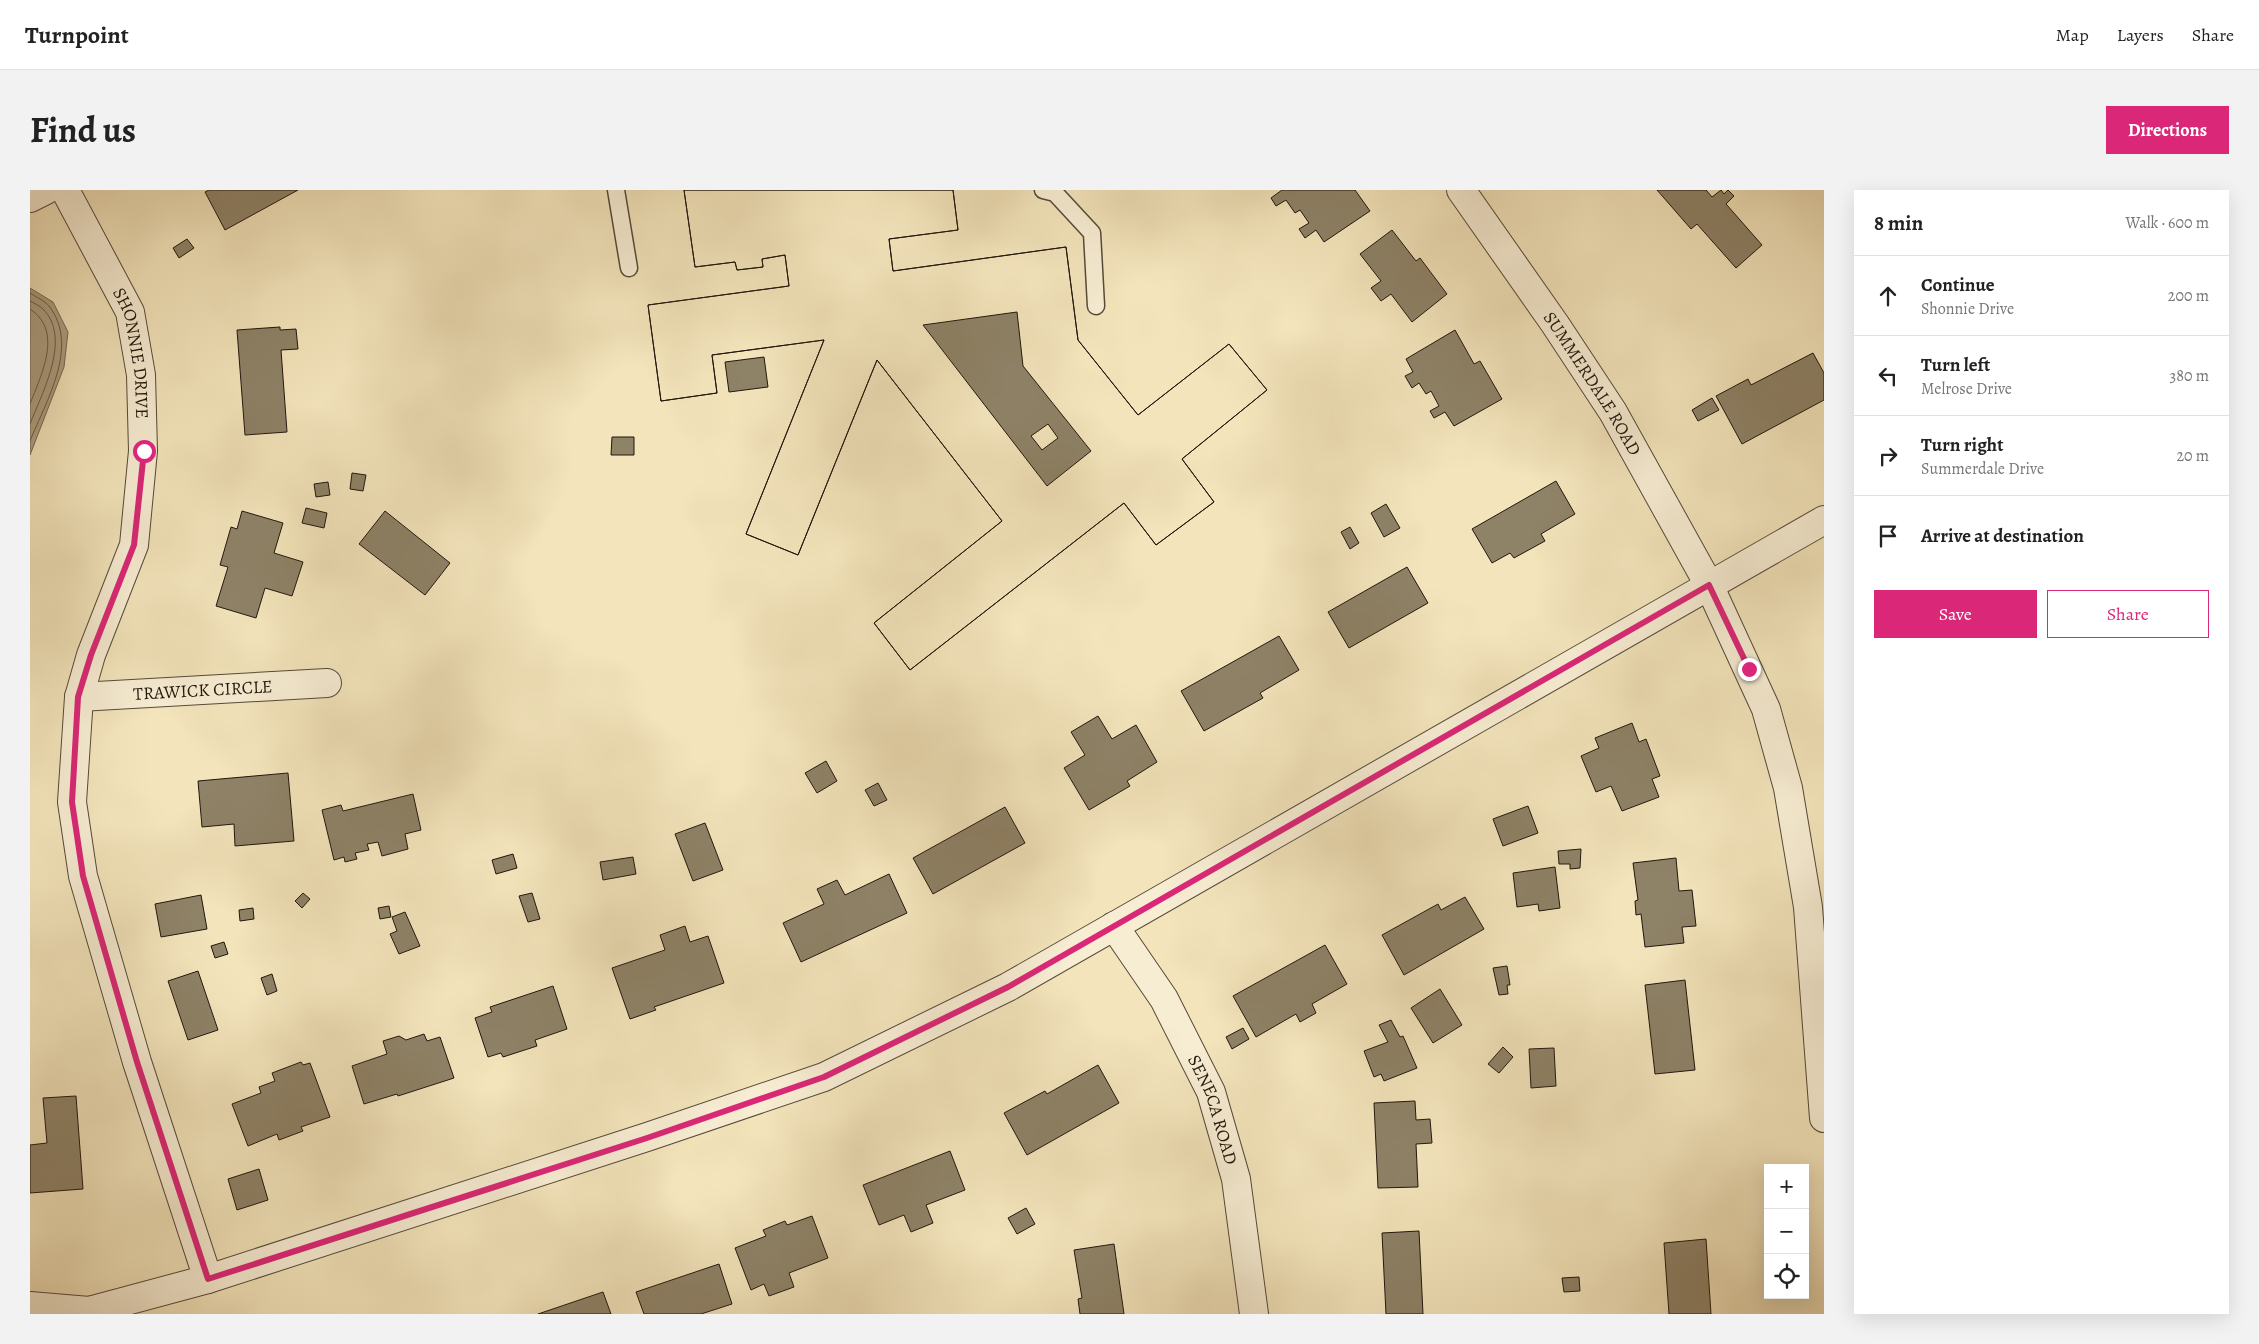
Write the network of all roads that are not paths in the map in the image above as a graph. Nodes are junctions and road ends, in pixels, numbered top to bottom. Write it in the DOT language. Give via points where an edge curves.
graph roads {
  1 [pos="46,190"];
  2 [pos="65,190"];
  3 [pos="616,190"];
  4 [pos="1043,190"];
  5 [pos="1461,190"];
  6 [pos="30,198"];
  7 [pos="629,268"];
  8 [pos="1096,306"];
  9 [pos="1824,520"];
  10 [pos="1709,585"];
  11 [pos="327,683"];
  12 [pos="78,697"];
  13 [pos="1816,906"];
  14 [pos="1114,926"];
  15 [pos="1824,1118"];
  16 [pos="208,1279"];
  17 [pos="30,1306"];
  18 [pos="1254,1314"];
  1 -- 6 [label="street"];
  2 -- 12 [label="street, SHONNIE DRIVE" via="130,312 141,375 144,451 134,545 94,645"];
  3 -- 7 [label="lane"];
  4 -- 8 [label="lane" via="1056,193 1092,233"];
  5 -- 10 [label="street, SUMMERDALE ROAD" via="1613,412"];
  9 -- 10 [label="street"];
  10 -- 13 [label="street, SUMMERDALE ROAD" via="1766,709"];
  10 -- 14 [label="street"];
  11 -- 12 [label="street, TRAWICK CIRCLE"];
  12 -- 16 [label="street, SHONNIE DRIVE" via="72,802 83,876 137,1062"];
  13 -- 15 [label="street, SUMMERDALE ROAD"];
  14 -- 16 [label="street" via="1008,987 824,1077 647,1138"];
  14 -- 18 [label="street, SENECA ROAD" via="1164,999 1211,1092 1236,1179"];
  16 -- 17 [label="street" via="89,1311"];
}
